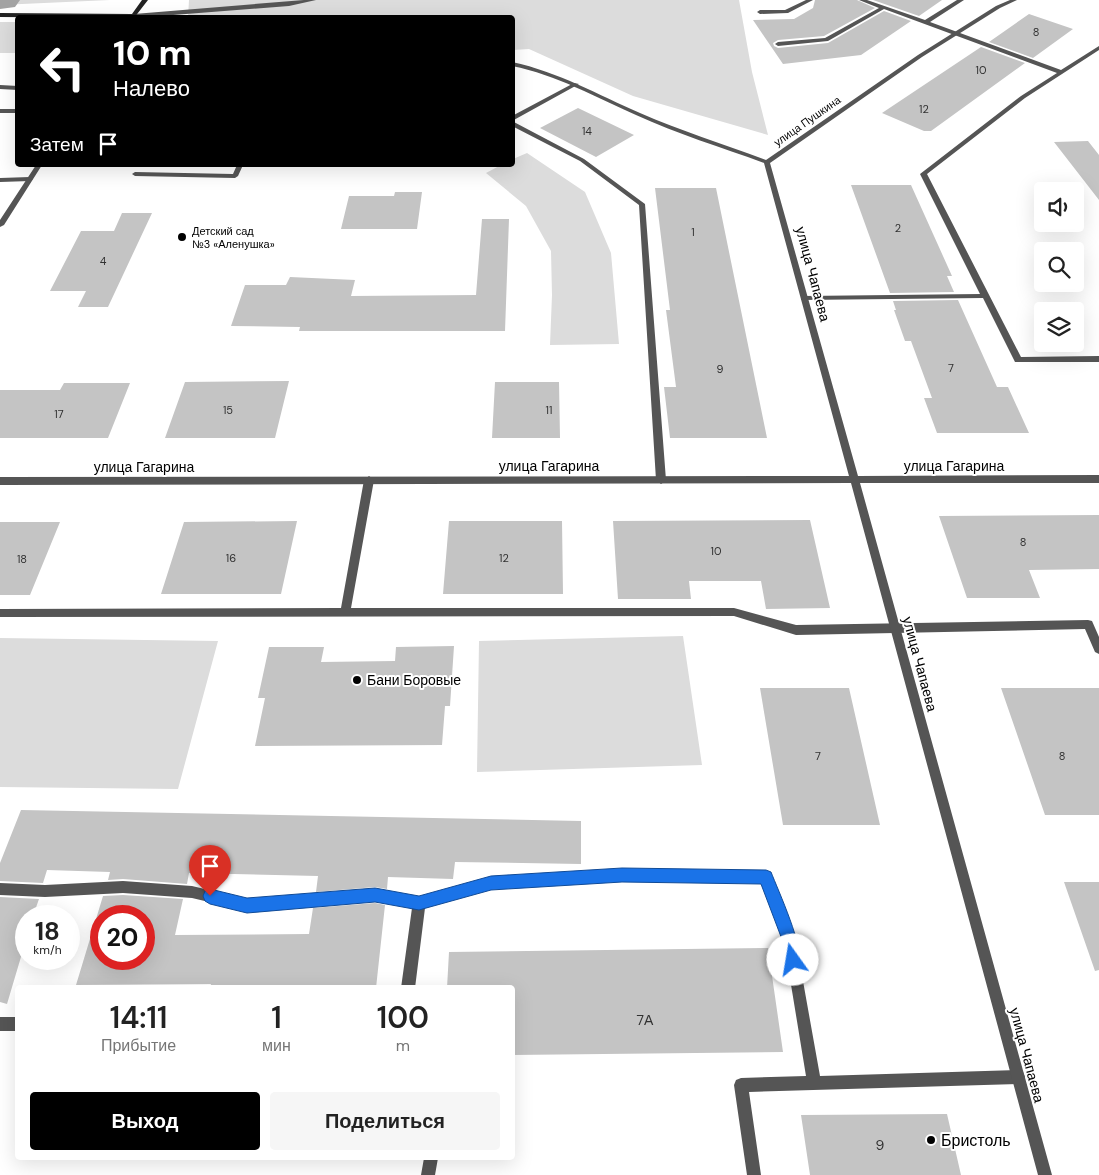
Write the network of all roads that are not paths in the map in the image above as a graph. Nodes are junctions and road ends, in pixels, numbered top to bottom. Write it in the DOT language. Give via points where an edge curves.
graph roads {
  1 [pos="145,0"];
  2 [pos="313,0"];
  3 [pos="810,0"];
  4 [pos="862,0"];
  5 [pos="961,0"];
  6 [pos="1014,0"];
  7 [pos="884,7"];
  8 [pos="760,12"];
  9 [pos="0,15"];
  10 [pos="15,15"];
  11 [pos="135,15"];
  12 [pos="147,15"];
  13 [pos="926,22"];
  14 [pos="957,32"];
  15 [pos="778,44"];
  16 [pos="1099,48"];
  17 [pos="515,64"];
  18 [pos="1061,72"];
  19 [pos="576,84"];
  20 [pos="0,87"];
  21 [pos="15,88"];
  22 [pos="15,111"];
  23 [pos="0,112"];
  24 [pos="515,117"];
  25 [pos="515,125"];
  26 [pos="767,162"];
  27 [pos="38,167"];
  28 [pos="239,167"];
  29 [pos="135,174"];
  30 [pos="30,179"];
  31 [pos="0,180"];
  32 [pos="0,225"];
  33 [pos="985,296"];
  34 [pos="804,298"];
  35 [pos="1099,359"];
  36 [pos="1099,479"];
  37 [pos="369,480"];
  38 [pos="661,480"];
  39 [pos="854,480"];
  40 [pos="0,481"];
  41 [pos="346,612"];
  42 [pos="0,613"];
  43 [pos="894,626"];
  44 [pos="1099,649"];
  45 [pos="0,889"];
  46 [pos="419,903"];
  47 [pos="408,985"];
  48 [pos="0,1024"];
  49 [pos="15,1024"];
  50 [pos="1018,1077"];
  51 [pos="814,1083"];
  52 [pos="432,1160"];
  53 [pos="428,1175"];
  54 [pos="754,1175"];
  55 [pos="1044,1175"];
  1 -- 11 [label="main road"];
  2 -- 12 [label="street"];
  3 -- 8 [label="street" via="786,12"];
  4 -- 7 [label="street"];
  5 -- 13 [label="street"];
  6 -- 14 [label="street, улица Пушкина"];
  7 -- 13 [label="street"];
  7 -- 15 [label="street" via="826,40"];
  9 -- 10 [label="main road"];
  13 -- 14 [label="street"];
  14 -- 18 [label="street"];
  14 -- 26 [label="street, улица Пушкина"];
  16 -- 18 [label="street"];
  17 -- 19 [label="street, улица Пушкина" via="536,68"];
  18 -- 33 [label="street" via="923,174"];
  19 -- 24 [label="street"];
  19 -- 26 [label="street, улица Пушкина" via="640,115"];
  20 -- 21 [label="street"];
  22 -- 23 [label="street"];
  25 -- 38 [label="street" via="582,160 642,204"];
  26 -- 34 [label="street, улица Чапаева"];
  27 -- 30 [label="street"];
  28 -- 29 [label="street" via="235,176"];
  30 -- 31 [label="street"];
  30 -- 32 [label="street"];
  33 -- 34 [label="street"];
  33 -- 35 [label="street" via="1018,360"];
  34 -- 39 [label="street, улица Чапаева"];
  36 -- 39 [label="street, улица Гагарина"];
  37 -- 38 [label="street, улица Гагарина"];
  37 -- 40 [label="street, улица Гагарина"];
  37 -- 41 [label="street"];
  38 -- 39 [label="street, улица Гагарина"];
  39 -- 43 [label="street, улица Чапаева"];
  41 -- 42 [label="street"];
  41 -- 43 [label="street" via="734,612 796,630"];
  43 -- 44 [label="street" via="1088,624"];
  43 -- 50 [label="street, улица Чапаева"];
  45 -- 46 [label="street" via="45,891 123,887 192,892 247,905 375,895"];
  46 -- 47 [label="street"];
  46 -- 51 [label="street" via="491,883 622,875 766,877 790,942"];
  48 -- 49 [label="street"];
  50 -- 51 [label="street"];
  50 -- 55 [label="street, улица Чапаева"];
  51 -- 54 [label="street" via="741,1085"];
  52 -- 53 [label="street"];
}
